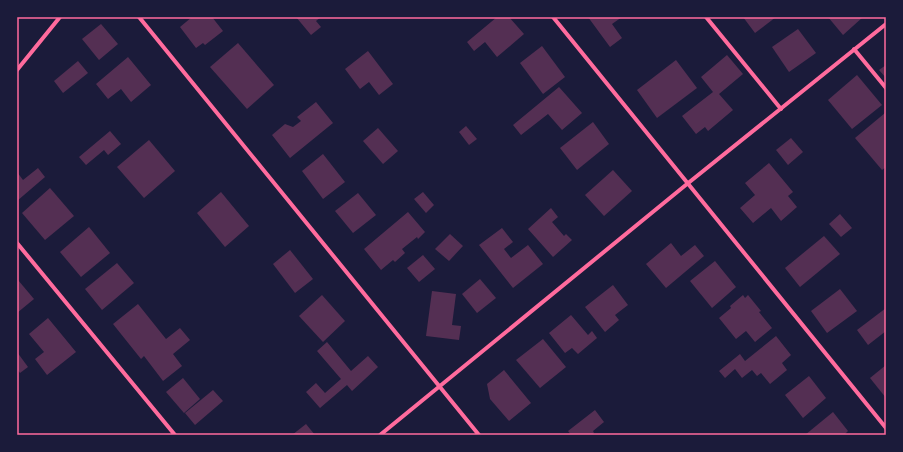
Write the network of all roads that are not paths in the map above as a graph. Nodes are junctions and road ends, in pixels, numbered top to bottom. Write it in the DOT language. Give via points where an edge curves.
graph roads {
  1 [pos="60,17"];
  2 [pos="139,17"];
  3 [pos="553,17"];
  4 [pos="706,17"];
  5 [pos="886,24"];
  6 [pos="854,49"];
  7 [pos="17,70"];
  8 [pos="886,88"];
  9 [pos="781,109"];
  10 [pos="687,184"];
  11 [pos="17,243"];
  12 [pos="439,387"];
  13 [pos="886,428"];
  14 [pos="175,435"];
  15 [pos="380,435"];
  16 [pos="479,435"];
  1 -- 7 [label="street"];
  2 -- 12 [label="street"];
  3 -- 10 [label="street"];
  4 -- 9 [label="street"];
  5 -- 6 [label="street"];
  6 -- 8 [label="street"];
  6 -- 9 [label="street"];
  9 -- 10 [label="street"];
  10 -- 12 [label="street"];
  10 -- 13 [label="street"];
  11 -- 14 [label="street"];
  12 -- 15 [label="street"];
  12 -- 16 [label="street"];
}
